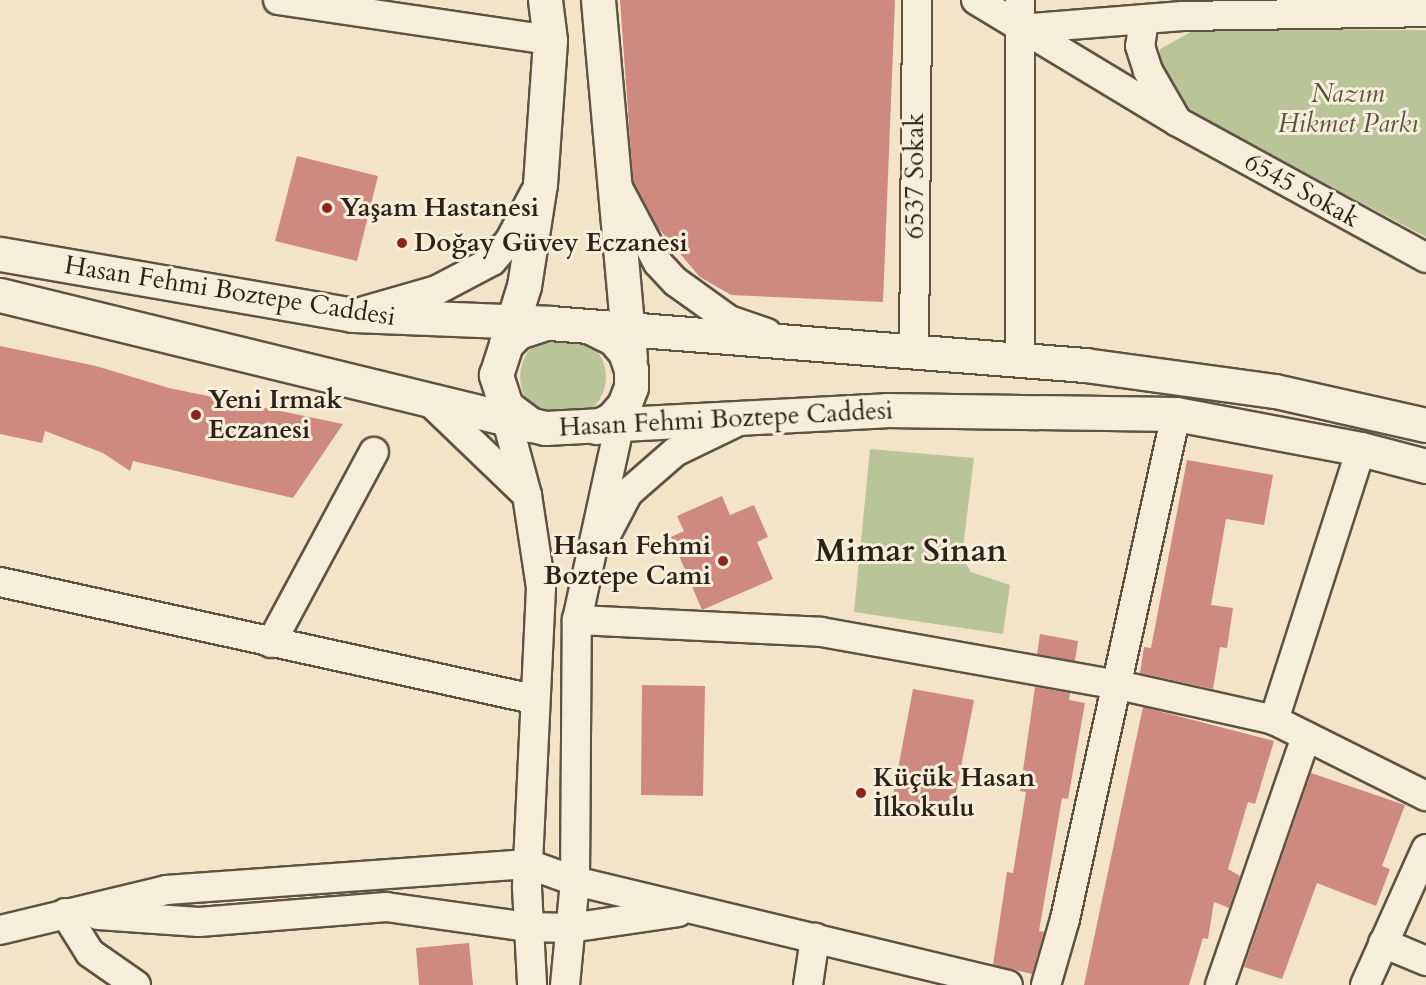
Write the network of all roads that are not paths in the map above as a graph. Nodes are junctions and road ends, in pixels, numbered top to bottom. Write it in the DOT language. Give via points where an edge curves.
graph roads {
  1 [pos="278,0"];
  2 [pos="545,0"];
  3 [pos="598,0"];
  4 [pos="916,0"];
  5 [pos="976,0"];
  6 [pos="1020,0"];
  7 [pos="326,4"];
  8 [pos="1182,8"];
  9 [pos="1410,8"];
  10 [pos="1144,19"];
  11 [pos="1020,29"];
  12 [pos="550,40"];
  13 [pos="1178,122"];
  14 [pos="611,175"];
  15 [pos="540,184"];
  16 [pos="0,254"];
  17 [pos="1426,258"];
  18 [pos="0,295"];
  19 [pos="352,315"];
  20 [pos="564,324"];
  21 [pos="628,328"];
  22 [pos="510,333"];
  23 [pos="786,340"];
  24 [pos="914,353"];
  25 [pos="1020,359"];
  26 [pos="631,369"];
  27 [pos="429,401"];
  28 [pos="513,412"];
  29 [pos="1176,414"];
  30 [pos="614,419"];
  31 [pos="741,420"];
  32 [pos="1426,425"];
  33 [pos="1361,449"];
  34 [pos="374,453"];
  35 [pos="1426,466"];
  36 [pos="527,495"];
  37 [pos="585,578"];
  38 [pos="0,582"];
  39 [pos="577,620"];
  40 [pos="271,643"];
  41 [pos="1118,684"];
  42 [pos="533,699"];
  43 [pos="1274,720"];
  44 [pos="1306,736"];
  45 [pos="1426,796"];
  46 [pos="1426,849"];
  47 [pos="528,864"];
  48 [pos="574,881"];
  49 [pos="692,910"];
  50 [pos="65,913"];
  51 [pos="529,927"];
  52 [pos="570,928"];
  53 [pos="0,930"];
  54 [pos="815,938"];
  55 [pos="1383,943"];
  56 [pos="1426,961"];
  57 [pos="136,985"];
  58 [pos="532,985"];
  59 [pos="565,985"];
  60 [pos="808,985"];
  61 [pos="1008,985"];
  62 [pos="1046,985"];
  63 [pos="1220,985"];
  64 [pos="1365,985"];
  1 -- 7 [label="street"];
  2 -- 12 [label="main road"];
  3 -- 14 [label="main road" via="606,67"];
  4 -- 24 [label="street, 6537 Sokak"];
  5 -- 11 [label="street, 6545 Sokak"];
  6 -- 11 [label="street"];
  7 -- 12 [label="street"];
  8 -- 9 [label="street"];
  8 -- 10 [label="street"];
  10 -- 11 [label="street"];
  10 -- 13 [label="street" via="1140,46 1145,63"];
  11 -- 13 [label="street, 6545 Sokak"];
  11 -- 25 [label="street"];
  12 -- 15 [label="main road"];
  13 -- 17 [label="street, 6545 Sokak"];
  14 -- 21 [label="main road"];
  14 -- 23 [label="street" via="658,263 676,282 729,320"];
  15 -- 19 [label="street" via="510,240 492,261 437,290"];
  15 -- 22 [label="main road" via="524,286"];
  16 -- 19 [label="main road, Hasan Fehmi Boztepe Caddesi"];
  18 -- 27 [label="main road, Hasan Fehmi Boztepe Caddesi"];
  19 -- 22 [label="main road, Hasan Fehmi Boztepe Caddesi"];
  20 -- 21 [label="main road, Hasan Fehmi Boztepe Caddesi"];
  20 -- 22 [label="main road, Hasan Fehmi Boztepe Caddesi"];
  20 -- 26 [label="main road" via="597,328 613,338 625,352"];
  21 -- 23 [label="main road, Hasan Fehmi Boztepe Caddesi"];
  21 -- 26 [label="main road"];
  22 -- 28 [label="main road" via="499,359"];
  23 -- 24 [label="main road, Hasan Fehmi Boztepe Caddesi"];
  24 -- 25 [label="main road, Hasan Fehmi Boztepe Caddesi"];
  25 -- 32 [label="main road, Hasan Fehmi Boztepe Caddesi" via="1275,391"];
  26 -- 30 [label="main road" via="631,387"];
  27 -- 28 [label="main road, Hasan Fehmi Boztepe Caddesi"];
  27 -- 36 [label="street"];
  28 -- 30 [label="main road, Hasan Fehmi Boztepe Caddesi"];
  28 -- 36 [label="street"];
  29 -- 31 [label="main road, Hasan Fehmi Boztepe Caddesi" via="886,410"];
  29 -- 33 [label="main road, Hasan Fehmi Boztepe Caddesi"];
  29 -- 41 [label="street"];
  30 -- 31 [label="main road, Hasan Fehmi Boztepe Caddesi"];
  30 -- 37 [label="street"];
  31 -- 37 [label="street" via="675,452 628,493"];
  33 -- 35 [label="main road, Hasan Fehmi Boztepe Caddesi"];
  33 -- 43 [label="street"];
  34 -- 40 [label="street"];
  36 -- 42 [label="street" via="541,588"];
  37 -- 39 [label="street"];
  38 -- 40 [label="street"];
  39 -- 41 [label="street" via="821,632"];
  39 -- 48 [label="street"];
  40 -- 42 [label="street"];
  41 -- 43 [label="street"];
  41 -- 62 [label="street" via="1065,919"];
  42 -- 47 [label="street"];
  43 -- 44 [label="street"];
  44 -- 45 [label="street"];
  44 -- 63 [label="street"];
  46 -- 55 [label="street"];
  47 -- 48 [label="street"];
  47 -- 50 [label="street" via="166,890"];
  47 -- 51 [label="street"];
  48 -- 49 [label="street"];
  48 -- 52 [label="street"];
  49 -- 52 [label="street"];
  49 -- 54 [label="street"];
  50 -- 51 [label="street" via="199,922 386,907"];
  50 -- 53 [label="street"];
  50 -- 57 [label="street" via="90,952"];
  51 -- 52 [label="street"];
  51 -- 58 [label="street"];
  52 -- 59 [label="street"];
  54 -- 60 [label="street"];
  54 -- 61 [label="street"];
  55 -- 56 [label="street"];
  55 -- 64 [label="street"];
}
